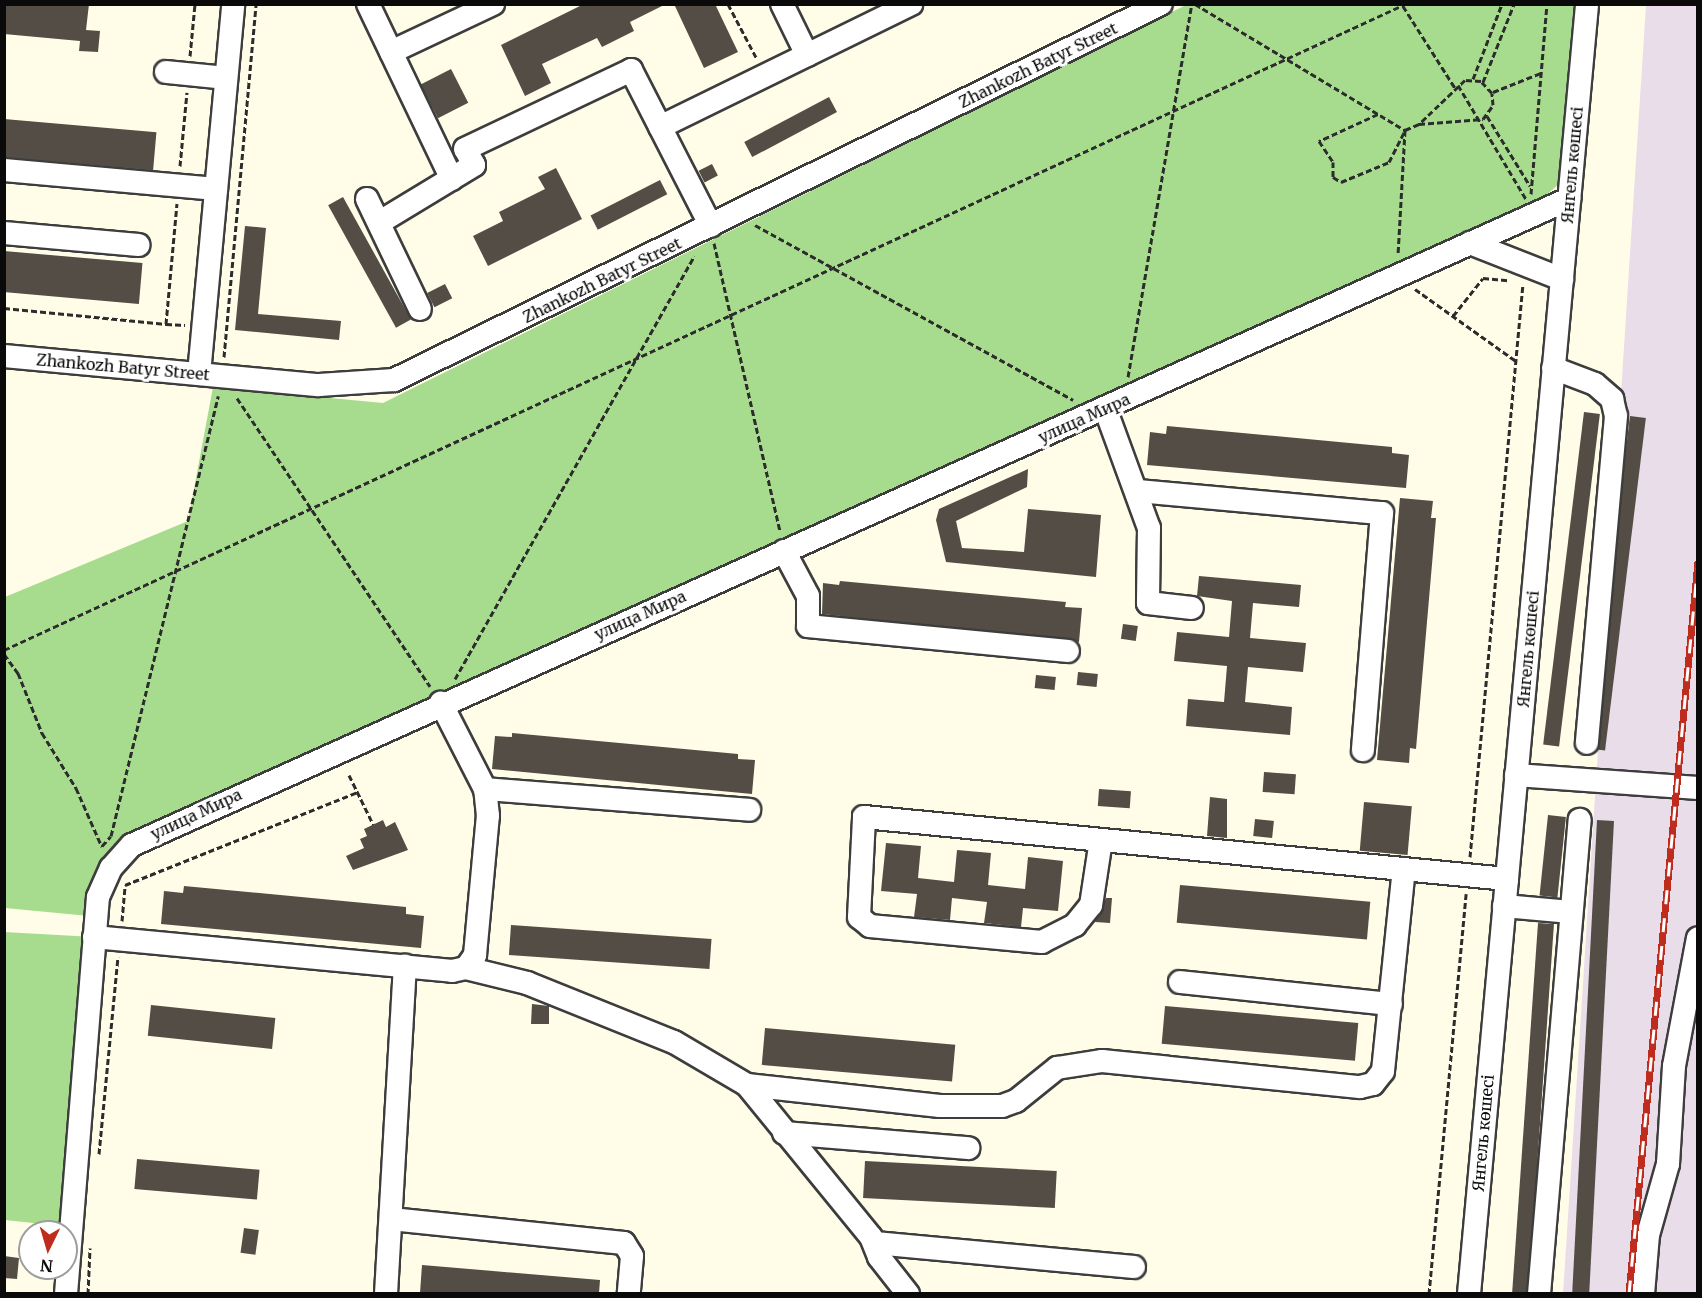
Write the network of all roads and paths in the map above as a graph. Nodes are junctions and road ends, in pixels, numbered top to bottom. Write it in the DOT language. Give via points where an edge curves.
graph roads {
  1 [pos="232,4"];
  2 [pos="256,4"];
  3 [pos="368,4"];
  4 [pos="493,4"];
  5 [pos="728,4"];
  6 [pos="782,4"];
  7 [pos="911,4"];
  8 [pos="1161,4"];
  9 [pos="1193,4"];
  10 [pos="1502,4"];
  11 [pos="1514,4"];
  12 [pos="1547,4"];
  13 [pos="1587,4"];
  14 [pos="1404,5"];
  15 [pos="1138,9"];
  16 [pos="391,52"];
  17 [pos="807,55"];
  18 [pos="1286,59"];
  19 [pos="166,72"];
  20 [pos="1541,73"];
  21 [pos="765,74"];
  22 [pos="226,78"];
  23 [pos="1473,79"];
  24 [pos="1483,82"];
  25 [pos="1457,86"];
  26 [pos="1492,93"];
  27 [pos="1173,111"];
  28 [pos="1378,114"];
  29 [pos="1487,116"];
  30 [pos="1479,121"];
  31 [pos="1419,124"];
  32 [pos="660,127"];
  33 [pos="1405,130"];
  34 [pos="4,170"];
  35 [pos="452,179"];
  36 [pos="178,185"];
  37 [pos="1531,188"];
  38 [pos="216,189"];
  39 [pos="367,199"];
  40 [pos="1569,199"];
  41 [pos="380,222"];
  42 [pos="746,229"];
  43 [pos="4,233"];
  44 [pos="714,239"];
  45 [pos="1470,243"];
  46 [pos="138,245"];
  47 [pos="696,252"];
  48 [pos="834,267"];
  49 [pos="1524,273"];
  50 [pos="1397,276"];
  51 [pos="1562,279"];
  52 [pos="4,308"];
  53 [pos="420,309"];
  54 [pos="731,315"];
  55 [pos="1453,316"];
  56 [pos="4,356"];
  57 [pos="636,359"];
  58 [pos="1516,361"];
  59 [pos="1553,368"];
  60 [pos="199,374"];
  61 [pos="223,376"];
  62 [pos="1108,407"];
  63 [pos="1138,491"];
  64 [pos="311,508"];
  65 [pos="784,551"];
  66 [pos="177,570"];
  67 [pos="1192,608"];
  68 [pos="4,650"];
  69 [pos="1068,651"];
  70 [pos="4,654"];
  71 [pos="441,703"];
  72 [pos="1587,743"];
  73 [pos="1363,750"];
  74 [pos="349,775"];
  75 [pos="1516,775"];
  76 [pos="1698,788"];
  77 [pos="485,789"];
  78 [pos="749,810"];
  79 [pos="1580,820"];
  80 [pos="373,825"];
  81 [pos="1101,840"];
  82 [pos="102,846"];
  83 [pos="111,868"];
  84 [pos="1404,869"];
  85 [pos="1468,875"];
  86 [pos="1507,879"];
  87 [pos="1504,906"];
  88 [pos="1571,912"];
  89 [pos="94,937"];
  90 [pos="1698,938"];
  91 [pos="405,966"];
  92 [pos="466,968"];
  93 [pos="1180,982"];
  94 [pos="1391,1004"];
  95 [pos="747,1085"];
  96 [pos="784,1133"];
  97 [pos="968,1149"];
  98 [pos="391,1219"];
  99 [pos="874,1243"];
  100 [pos="92,1254"];
  101 [pos="1134,1267"];
  102 [pos="66,1293"];
  103 [pos="88,1293"];
  104 [pos="387,1293"];
  105 [pos="629,1293"];
  106 [pos="908,1293"];
  107 [pos="1429,1293"];
  108 [pos="1469,1293"];
  109 [pos="1539,1293"];
  110 [pos="1642,1293"];
  1 -- 22 [label="street"];
  2 -- 61 [label="path"];
  3 -- 16 [label="street"];
  4 -- 16 [label="street"];
  5 -- 21 [label="path"];
  6 -- 17 [label="street"];
  7 -- 17 [label="street"];
  8 -- 15 [label="street, Zhankozh Batyr Street"];
  9 -- 18 [label="path"];
  9 -- 27 [label="path"];
  10 -- 23 [label="path"];
  11 -- 24 [label="path"];
  12 -- 20 [label="path"];
  13 -- 40 [label="street, Янгель көшесі"];
  14 -- 18 [label="path"];
  14 -- 25 [label="path"];
  15 -- 44 [label="street, Zhankozh Batyr Street"];
  16 -- 35 [label="street"];
  17 -- 21 [label="street"];
  18 -- 27 [label="path"];
  18 -- 28 [label="path"];
  19 -- 22 [label="street"];
  20 -- 26 [label="path"];
  20 -- 37 [label="path"];
  21 -- 32 [label="street"];
  22 -- 38 [label="street"];
  23 -- 24 [label="path"];
  23 -- 25 [label="path"];
  24 -- 26 [label="path"];
  25 -- 30 [label="path"];
  25 -- 31 [label="path"];
  26 -- 29 [label="path" via="1493,105"];
  27 -- 48 [label="path"];
  27 -- 62 [label="path"];
  28 -- 33 [label="path"];
  28 -- 33 [label="path" via="1319,141 1333,162 1333,177 1341,182 1389,162"];
  29 -- 30 [label="path"];
  29 -- 37 [label="path"];
  30 -- 31 [label="path"];
  30 -- 37 [label="path" via="1530,206"];
  31 -- 33 [label="path"];
  32 -- 35 [label="street" via="631,70 465,149 474,165"];
  32 -- 44 [label="street"];
  33 -- 50 [label="path"];
  34 -- 36 [label="street"];
  35 -- 41 [label="street"];
  36 -- 38 [label="street"];
  36 -- 52 [label="path" via="166,324"];
  38 -- 60 [label="street"];
  39 -- 41 [label="street"];
  40 -- 45 [label="street, улица Мира"];
  40 -- 51 [label="street, Янгель көшесі"];
  41 -- 53 [label="street"];
  42 -- 48 [label="path" via="756,225"];
  43 -- 46 [label="street"];
  44 -- 54 [label="path"];
  44 -- 61 [label="street, Zhankozh Batyr Street" via="394,380 341,386"];
  45 -- 49 [label="street"];
  45 -- 50 [label="street, улица Мира"];
  47 -- 57 [label="path"];
  48 -- 54 [label="path"];
  48 -- 62 [label="path"];
  49 -- 51 [label="street"];
  49 -- 55 [label="path" via="1484,278"];
  49 -- 58 [label="path"];
  50 -- 55 [label="path"];
  50 -- 62 [label="street, улица Мира"];
  51 -- 59 [label="street, Янгель көшесі"];
  54 -- 57 [label="path"];
  54 -- 65 [label="path"];
  55 -- 58 [label="path"];
  56 -- 60 [label="street, Zhankozh Batyr Street"];
  57 -- 64 [label="path"];
  57 -- 71 [label="path"];
  58 -- 85 [label="path"];
  59 -- 72 [label="street" via="1595,384 1612,399 1616,416"];
  59 -- 75 [label="street, Янгель көшесі"];
  60 -- 61 [label="street, Zhankozh Batyr Street"];
  61 -- 64 [label="path"];
  61 -- 66 [label="path"];
  62 -- 63 [label="street"];
  62 -- 65 [label="street, улица Мира"];
  63 -- 67 [label="street" via="1151,540 1148,603"];
  63 -- 73 [label="street" via="1382,513"];
  64 -- 66 [label="path"];
  64 -- 71 [label="path"];
  65 -- 69 [label="street" via="808,596 808,626"];
  65 -- 71 [label="street, улица Мира"];
  66 -- 68 [label="path"];
  66 -- 82 [label="path" via="111,836"];
  70 -- 82 [label="path" via="18,673 42,733 76,788"];
  71 -- 77 [label="street"];
  71 -- 83 [label="street, улица Мира" via="150,835"];
  74 -- 80 [label="path"];
  75 -- 76 [label="street"];
  75 -- 86 [label="street, Янгель көшесі"];
  77 -- 78 [label="street"];
  77 -- 92 [label="street" via="488,816 475,955"];
  79 -- 88 [label="street"];
  81 -- 81 [label="street" via="864,817 859,917 870,926 1042,942 1075,925 1091,905"];
  81 -- 84 [label="street"];
  82 -- 83 [label="path"];
  83 -- 89 [label="street, улица Мира" via="98,897"];
  84 -- 85 [label="street"];
  84 -- 94 [label="street"];
  85 -- 86 [label="street"];
  85 -- 107 [label="path"];
  86 -- 87 [label="street, Янгель көшесі"];
  87 -- 88 [label="street"];
  87 -- 108 [label="street, Янгель көшесі"];
  88 -- 109 [label="street"];
  89 -- 91 [label="street"];
  89 -- 102 [label="street, улица Мира"];
  90 -- 110 [label="street" via="1674,1066 1668,1164 1648,1235"];
  91 -- 92 [label="street"];
  91 -- 98 [label="street"];
  92 -- 95 [label="street" via="527,982 674,1042"];
  93 -- 94 [label="street"];
  94 -- 95 [label="street" via="1383,1071 1373,1084 1360,1088 1102,1061 1056,1068 1025,1095 1002,1106 940,1106"];
  95 -- 96 [label="street"];
  96 -- 97 [label="street"];
  96 -- 99 [label="street"];
  98 -- 104 [label="street"];
  98 -- 105 [label="street" via="624,1243 632,1256"];
  99 -- 101 [label="street"];
  99 -- 106 [label="street" via="879,1257"];
  100 -- 103 [label="path"];
}
